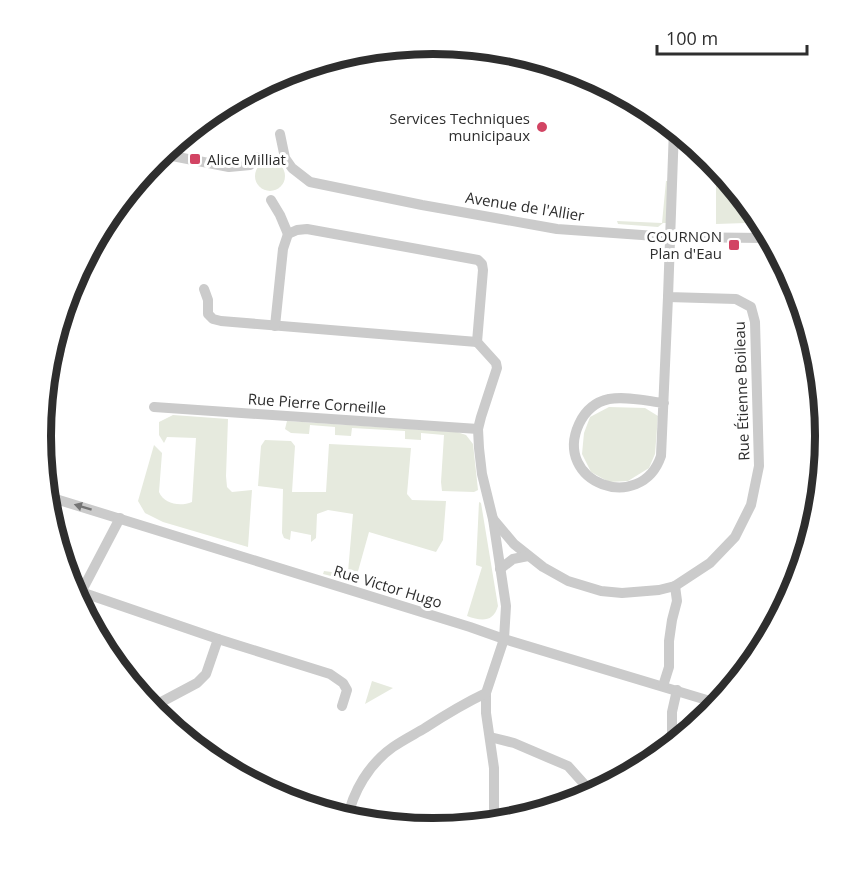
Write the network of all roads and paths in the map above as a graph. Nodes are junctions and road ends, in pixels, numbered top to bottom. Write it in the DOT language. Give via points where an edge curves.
graph roads {
  1 [pos="280,134"];
  2 [pos="673,140"];
  3 [pos="174,156"];
  4 [pos="258,157"];
  5 [pos="276,198"];
  6 [pos="288,234"];
  7 [pos="669,237"];
  8 [pos="760,237"];
  9 [pos="204,289"];
  10 [pos="668,297"];
  11 [pos="275,326"];
  12 [pos="477,342"];
  13 [pos="664,403"];
  14 [pos="154,407"];
  15 [pos="478,429"];
  16 [pos="56,499"];
  17 [pos="120,518"];
  18 [pos="493,519"];
  19 [pos="528,556"];
  20 [pos="500,569"];
  21 [pos="675,586"];
  22 [pos="83,589"];
  23 [pos="87,598"];
  24 [pos="218,639"];
  25 [pos="504,639"];
  26 [pos="663,686"];
  27 [pos="677,690"];
  28 [pos="486,693"];
  29 [pos="710,701"];
  30 [pos="159,703"];
  31 [pos="342,706"];
  32 [pos="672,736"];
  33 [pos="490,737"];
  34 [pos="585,785"];
  35 [pos="350,810"];
  36 [pos="494,814"];
  1 -- 7 [label="street, Avenue de l'Allier" via="285,158 310,182 557,229"];
  2 -- 7 [label="street"];
  3 -- 4 [label="street" via="229,167 250,165"];
  5 -- 6 [label="street"];
  6 -- 11 [label="street"];
  6 -- 12 [label="street" via="307,229 478,260 483,270"];
  7 -- 8 [label="street, Avenue de l'Allier"];
  7 -- 10 [label="street"];
  9 -- 11 [label="street" via="208,314 213,319"];
  10 -- 13 [label="street"];
  10 -- 21 [label="street, Rue Étienne Boileau" via="736,299 751,307 755,322 759,466 751,505 735,537 710,562"];
  11 -- 12 [label="street"];
  12 -- 15 [label="street, Rue Étienne Boileau" via="497,368"];
  13 -- 13 [label="street" via="661,456 646,479 624,488 607,487 580,469 575,436 590,408 619,398"];
  14 -- 15 [label="street, Rue Pierre Corneille"];
  15 -- 18 [label="street, Rue Étienne Boileau" via="482,474"];
  17 -- 16 [label="street, Rue Victor Hugo, one-way"];
  17 -- 22 [label="street"];
  17 -- 25 [label="street, Rue Victor Hugo"];
  18 -- 19 [label="street, Rue Étienne Boileau"];
  18 -- 20 [label="street, Rue Étienne Boileau"];
  19 -- 20 [label="street" via="513,559"];
  19 -- 21 [label="street, Rue Étienne Boileau" via="568,581 601,591 659,591"];
  20 -- 25 [label="street, Rue Étienne Boileau" via="506,606"];
  21 -- 26 [label="street" via="677,601"];
  23 -- 24 [label="street"];
  24 -- 30 [label="street" via="206,674"];
  24 -- 31 [label="street" via="330,674 347,690"];
  25 -- 26 [label="street, Rue Victor Hugo"];
  25 -- 28 [label="street, Rue Étienne Boileau"];
  26 -- 27 [label="street, Rue Victor Hugo"];
  27 -- 29 [label="street, Rue Victor Hugo"];
  27 -- 32 [label="street"];
  28 -- 33 [label="street"];
  28 -- 35 [label="street" via="392,748 358,787"];
  33 -- 34 [label="street" via="568,766"];
  33 -- 36 [label="street"];
}
